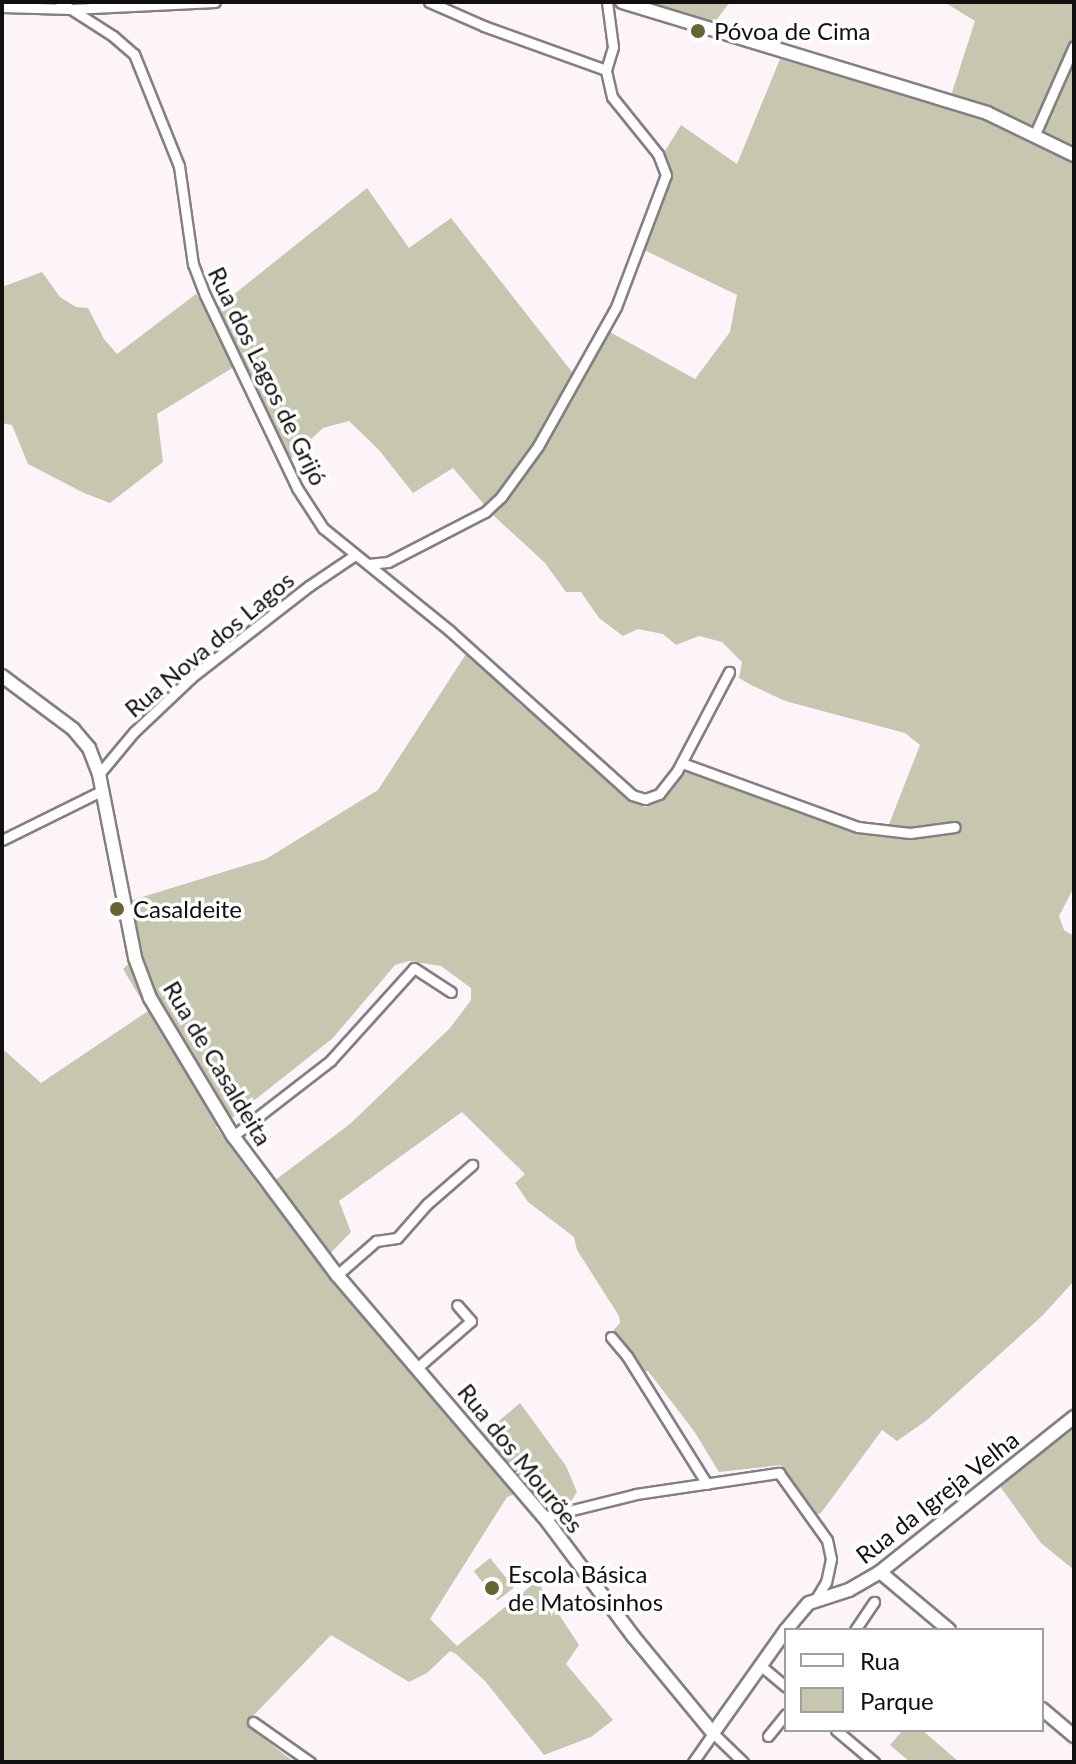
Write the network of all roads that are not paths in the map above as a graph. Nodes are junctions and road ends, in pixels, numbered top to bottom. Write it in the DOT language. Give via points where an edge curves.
graph roads {
  1 [pos="60,2"];
  2 [pos="215,2"];
  3 [pos="429,2"];
  4 [pos="607,2"];
  5 [pos="622,2"];
  6 [pos="2,7"];
  7 [pos="71,9"];
  8 [pos="1074,46"];
  9 [pos="606,70"];
  10 [pos="1035,134"];
  11 [pos="1074,155"];
  12 [pos="355,555"];
  13 [pos="368,564"];
  14 [pos="729,672"];
  15 [pos="2,676"];
  16 [pos="682,763"];
  17 [pos="99,774"];
  18 [pos="101,791"];
  19 [pos="955,827"];
  20 [pos="2,840"];
  21 [pos="451,992"];
  22 [pos="233,1136"];
  23 [pos="472,1165"];
  24 [pos="337,1275"];
  25 [pos="457,1305"];
  26 [pos="611,1337"];
  27 [pos="418,1367"];
  28 [pos="1074,1417"];
  29 [pos="707,1484"];
  30 [pos="544,1517"];
  31 [pos="880,1572"];
  32 [pos="815,1600"];
  33 [pos="874,1602"];
  34 [pos="788,1628"];
  35 [pos="856,1628"];
  36 [pos="947,1628"];
  37 [pos="784,1633"];
  38 [pos="760,1665"];
  39 [pos="784,1685"];
  40 [pos="1044,1711"];
  41 [pos="784,1716"];
  42 [pos="253,1722"];
  43 [pos="838,1732"];
  44 [pos="713,1733"];
  45 [pos="768,1736"];
  46 [pos="1074,1736"];
  47 [pos="310,1762"];
  48 [pos="693,1762"];
  49 [pos="743,1762"];
  50 [pos="874,1762"];
  1 -- 7 [label="street, Rua dos Lagos de Grijó"];
  2 -- 7 [label="street"];
  3 -- 9 [label="street"];
  4 -- 9 [label="street" via="613,47"];
  5 -- 10 [label="street" via="903,86"];
  6 -- 7 [label="street"];
  7 -- 12 [label="street, Rua dos Lagos de Grijó" via="134,54 179,166 193,264 205,295 297,488 323,528"];
  8 -- 10 [label="street"];
  9 -- 13 [label="street" via="612,97 658,154 666,175 616,307 538,446 501,497 485,512 388,562"];
  10 -- 11 [label="street"];
  12 -- 13 [label="street, Rua dos Lagos de Grijó"];
  12 -- 17 [label="street, Rua Nova dos Lagos" via="192,677"];
  13 -- 16 [label="street, Rua dos Lagos de Grijó" via="632,795 645,799 659,794"];
  14 -- 16 [label="street, Rua dos Lagos de Grijó"];
  15 -- 17 [label="street, Rua de Casaldeita" via="73,729 89,748"];
  16 -- 19 [label="street" via="858,827 910,833"];
  17 -- 18 [label="street, Rua de Casaldeita"];
  18 -- 20 [label="street"];
  18 -- 22 [label="street, Rua de Casaldeita" via="140,972 150,998"];
  21 -- 22 [label="street" via="414,968 330,1061"];
  22 -- 24 [label="street, Rua de Casaldeita"];
  23 -- 24 [label="street" via="397,1238 376,1241"];
  24 -- 27 [label="street, Rua de Casaldeita"];
  25 -- 27 [label="street" via="471,1321"];
  26 -- 29 [label="street"];
  27 -- 30 [label="street, Rua dos Mourões"];
  28 -- 31 [label="street, Rua da Igreja Velha"];
  29 -- 30 [label="street" via="636,1494"];
  29 -- 32 [label="street" via="779,1473 827,1540 831,1559"];
  30 -- 44 [label="street, Rua dos Mourões"];
  31 -- 32 [label="street, Rua da Igreja Velha" via="849,1590"];
  31 -- 36 [label="street"];
  32 -- 34 [label="street, Rua da Igreja Velha"];
  33 -- 35 [label="street"];
  37 -- 38 [label="street, Rua da Igreja Velha"];
  38 -- 39 [label="street"];
  38 -- 44 [label="street, Rua da Igreja Velha"];
  40 -- 46 [label="street"];
  41 -- 45 [label="street"];
  42 -- 47 [label="street"];
  43 -- 50 [label="street"];
  44 -- 48 [label="street"];
  44 -- 49 [label="street, Rua dos Mourões"];
}
